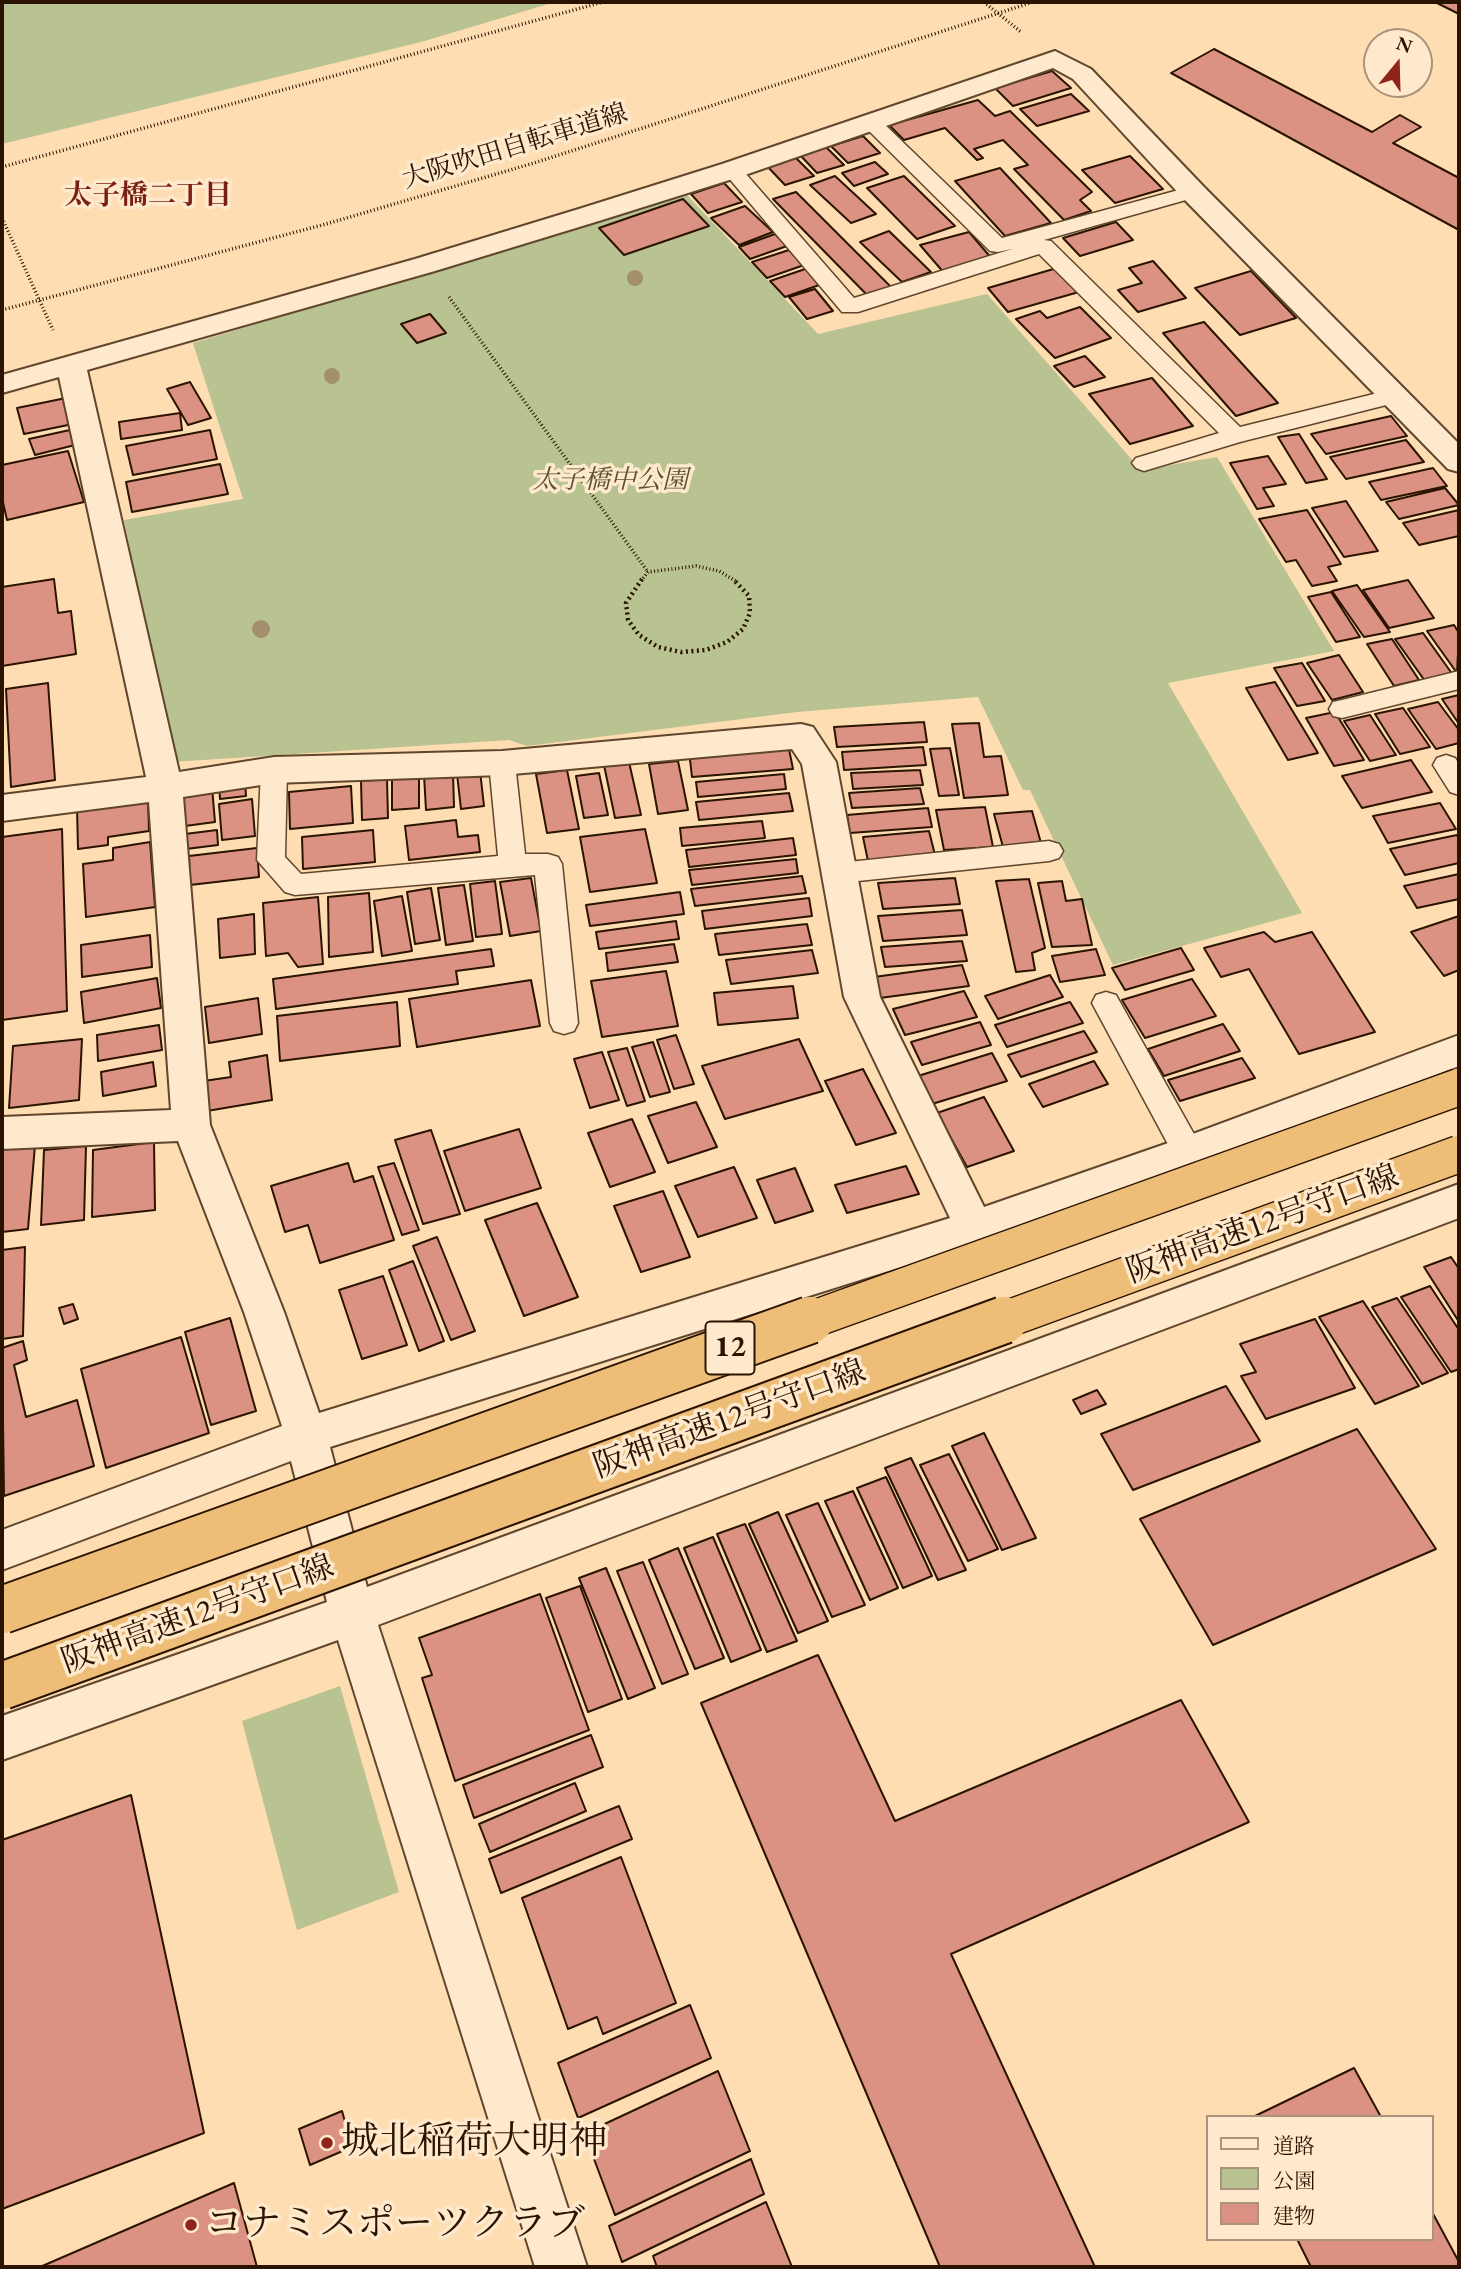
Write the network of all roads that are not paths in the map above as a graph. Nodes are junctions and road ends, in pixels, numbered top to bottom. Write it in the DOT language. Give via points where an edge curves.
graph roads {
  1 [pos="871,122"];
  2 [pos="732,170"];
  3 [pos="1193,192"];
  4 [pos="1038,241"];
  5 [pos="71,365"];
  6 [pos="2,384"];
  7 [pos="1394,396"];
  8 [pos="1234,436"];
  9 [pos="1459,462"];
  10 [pos="1144,463"];
  11 [pos="1459,680"];
  12 [pos="1342,709"];
  13 [pos="502,763"];
  14 [pos="274,769"];
  15 [pos="165,787"];
  16 [pos="2,808"];
  17 [pos="1049,851"];
  18 [pos="512,865"];
  19 [pos="839,873"];
  20 [pos="1106,1003"];
  21 [pos="564,1023"];
  22 [pos="1459,1049"];
  23 [pos="1459,1087"];
  24 [pos="191,1125"];
  25 [pos="2,1133"];
  26 [pos="1188,1152"];
  27 [pos="1459,1154"];
  28 [pos="1459,1201"];
  29 [pos="974,1227"];
  30 [pos="306,1436"];
  31 [pos="2,1550"];
  32 [pos="2,1610"];
  33 [pos="352,1614"];
  34 [pos="2,1686"];
  35 [pos="2,1738"];
  36 [pos="561,2267"];
  1 -- 2 [label="street"];
  1 -- 3 [label="street" via="1055,59 1082,74"];
  1 -- 4 [label="lane" via="998,246"];
  2 -- 4 [label="lane" via="850,307"];
  2 -- 5 [label="street" via="425,265"];
  3 -- 4 [label="lane"];
  3 -- 7 [label="street"];
  4 -- 8 [label="lane"];
  5 -- 6 [label="street"];
  5 -- 15 [label="street"];
  7 -- 8 [label="lane"];
  7 -- 9 [label="street"];
  8 -- 10 [label="lane"];
  11 -- 12 [label="lane"];
  13 -- 14 [label="street"];
  13 -- 18 [label="lane"];
  13 -- 19 [label="street" via="801,736 819,762"];
  14 -- 15 [label="street"];
  14 -- 18 [label="lane" via="271,860 295,885"];
  15 -- 16 [label="street"];
  15 -- 24 [label="street"];
  17 -- 19 [label="lane"];
  18 -- 21 [label="lane" via="548,864"];
  19 -- 29 [label="street" via="863,997"];
  20 -- 26 [label="lane"];
  22 -- 26 [label="street"];
  23 -- 32 [label="highway, 阪神高速12号守口線 / 12, bridge"];
  24 -- 25 [label="street"];
  24 -- 30 [label="street" via="264,1312"];
  26 -- 29 [label="street"];
  27 -- 34 [label="highway, 阪神高速12号守口線, bridge"];
  28 -- 33 [label="street"];
  29 -- 30 [label="street"];
  30 -- 31 [label="street"];
  30 -- 33 [label="street"];
  33 -- 35 [label="street"];
  33 -- 36 [label="street"];
}
